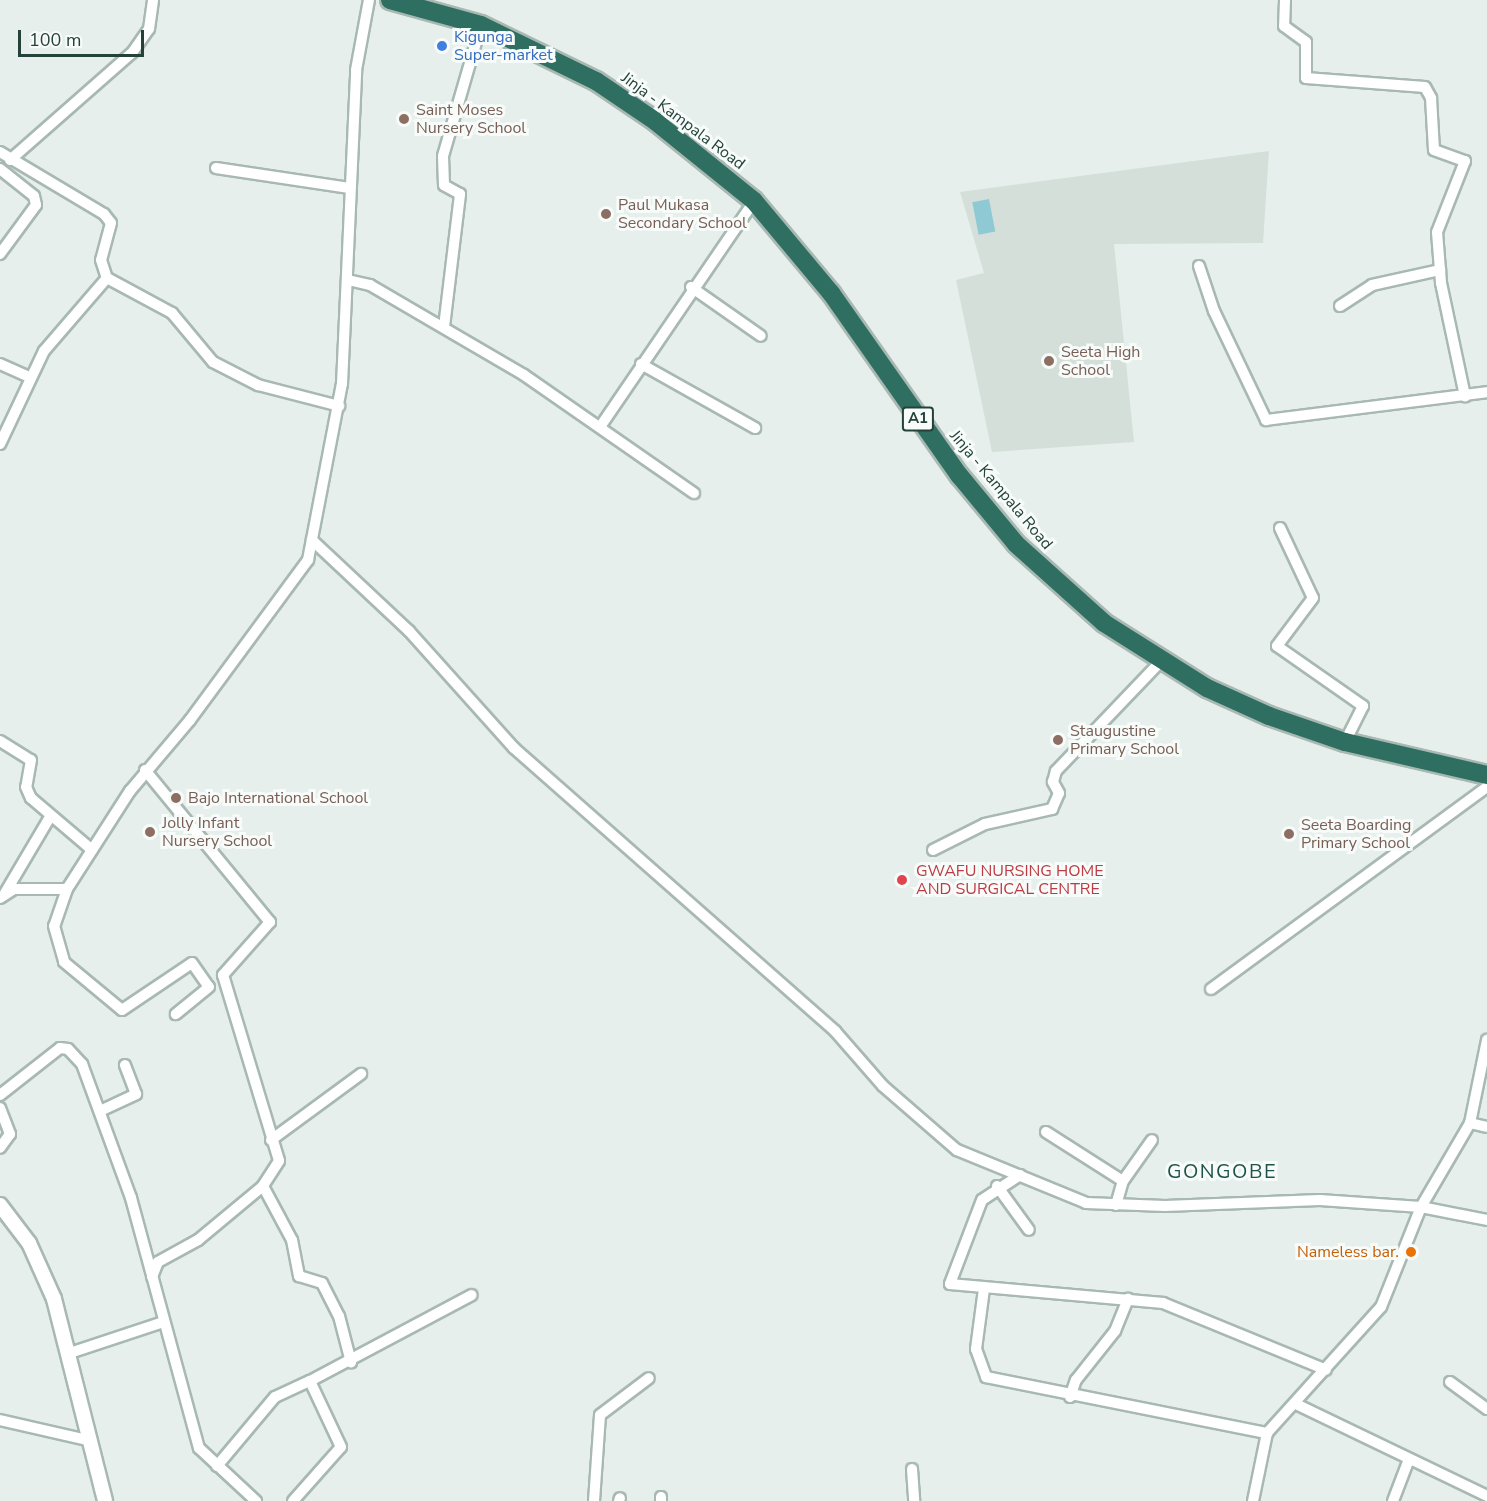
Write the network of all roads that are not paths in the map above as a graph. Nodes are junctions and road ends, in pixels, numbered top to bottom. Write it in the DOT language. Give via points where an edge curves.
graph roads {
  1 [pos="153,0"];
  2 [pos="369,0"];
  3 [pos="390,0"];
  4 [pos="1284,0"];
  5 [pos="435,5"];
  6 [pos="481,25"];
  7 [pos="0,152"];
  8 [pos="10,160"];
  9 [pos="216,168"];
  10 [pos="0,169"];
  11 [pos="350,188"];
  12 [pos="754,201"];
  13 [pos="0,254"];
  14 [pos="1199,266"];
  15 [pos="1440,270"];
  16 [pos="107,278"];
  17 [pos="348,280"];
  18 [pos="691,287"];
  19 [pos="1340,306"];
  20 [pos="444,327"];
  21 [pos="761,336"];
  22 [pos="0,364"];
  23 [pos="641,364"];
  24 [pos="28,377"];
  25 [pos="1487,392"];
  26 [pos="1465,396"];
  27 [pos="339,406"];
  28 [pos="600,427"];
  29 [pos="755,428"];
  30 [pos="0,444"];
  31 [pos="694,493"];
  32 [pos="1280,528"];
  33 [pos="312,540"];
  34 [pos="1161,661"];
  35 [pos="0,741"];
  36 [pos="1345,742"];
  37 [pos="145,770"];
  38 [pos="1487,775"];
  39 [pos="1487,787"];
  40 [pos="50,817"];
  41 [pos="92,850"];
  42 [pos="933,850"];
  43 [pos="67,889"];
  44 [pos="2,895"];
  45 [pos="1211,989"];
  46 [pos="176,1014"];
  47 [pos="1487,1040"];
  48 [pos="125,1065"];
  49 [pos="361,1074"];
  50 [pos="0,1095"];
  51 [pos="0,1108"];
  52 [pos="100,1111"];
  53 [pos="1470,1123"];
  54 [pos="1487,1127"];
  55 [pos="1046,1132"];
  56 [pos="271,1140"];
  57 [pos="1152,1140"];
  58 [pos="0,1148"];
  59 [pos="1020,1175"];
  60 [pos="1124,1181"];
  61 [pos="263,1186"];
  62 [pos="997,1186"];
  63 [pos="1116,1204"];
  64 [pos="0,1205"];
  65 [pos="1421,1207"];
  66 [pos="1487,1220"];
  67 [pos="1029,1230"];
  68 [pos="152,1278"];
  69 [pos="984,1289"];
  70 [pos="472,1295"];
  71 [pos="1128,1299"];
  72 [pos="164,1322"];
  73 [pos="70,1353"];
  74 [pos="351,1362"];
  75 [pos="1326,1370"];
  76 [pos="649,1378"];
  77 [pos="310,1381"];
  78 [pos="1450,1382"];
  79 [pos="1070,1397"];
  80 [pos="1298,1405"];
  81 [pos="1487,1409"];
  82 [pos="0,1420"];
  83 [pos="1267,1433"];
  84 [pos="92,1441"];
  85 [pos="1409,1459"];
  86 [pos="217,1466"];
  87 [pos="912,1469"];
  88 [pos="1486,1494"];
  89 [pos="105,1501"];
  90 [pos="256,1501"];
  91 [pos="293,1501"];
  92 [pos="594,1501"];
  93 [pos="914,1501"];
  94 [pos="1253,1501"];
  95 [pos="1392,1501"];
  1 -- 8 [label="street" via="148,29 132,52"];
  2 -- 11 [label="street" via="356,70"];
  3 -- 5 [label="highway, Jinja - Kampala Road / A1"];
  4 -- 15 [label="street" via="1284,26 1306,42 1306,78 1430,91 1434,150 1465,161 1455,196 1438,226"];
  5 -- 6 [label="highway, Jinja - Kampala Road / A1"];
  6 -- 12 [label="highway, Jinja - Kampala Road / A1" via="596,81 655,121"];
  6 -- 20 [label="street" via="443,156 444,185 460,192"];
  7 -- 8 [label="street"];
  8 -- 16 [label="street" via="104,214 111,223 101,260"];
  9 -- 11 [label="street"];
  10 -- 13 [label="street" via="34,195 36,205"];
  11 -- 17 [label="street"];
  12 -- 18 [label="street"];
  12 -- 34 [label="highway, Jinja - Kampala Road / A1" via="793,243 948,461 1016,544 1095,616"];
  14 -- 26 [label="street" via="1214,311 1266,420"];
  15 -- 19 [label="street" via="1372,285"];
  15 -- 26 [label="street"];
  16 -- 24 [label="street"];
  16 -- 27 [label="street" via="172,313 228,372"];
  17 -- 20 [label="street" via="370,285"];
  17 -- 27 [label="street"];
  18 -- 21 [label="street"];
  18 -- 23 [label="street"];
  20 -- 28 [label="street"];
  22 -- 24 [label="street"];
  23 -- 28 [label="street"];
  23 -- 29 [label="street"];
  24 -- 30 [label="street"];
  25 -- 26 [label="street"];
  27 -- 33 [label="street"];
  28 -- 31 [label="street"];
  32 -- 36 [label="street" via="1313,598 1277,646 1363,706"];
  33 -- 37 [label="street" via="302,570 190,720"];
  33 -- 59 [label="street" via="409,630 514,748 835,1031 883,1086 957,1150"];
  34 -- 36 [label="highway, Jinja - Kampala Road / A1" via="1269,716"];
  34 -- 42 [label="street" via="1056,771 1053,782 1059,793 1052,809 985,824"];
  35 -- 40 [label="street" via="31,760 27,792"];
  36 -- 38 [label="highway, Jinja - Kampala Road / A1"];
  37 -- 41 [label="street"];
  37 -- 56 [label="street" via="270,922 223,975"];
  39 -- 45 [label="street"];
  40 -- 41 [label="street"];
  40 -- 44 [label="street"];
  41 -- 43 [label="street"];
  43 -- 44 [label="street"];
  43 -- 46 [label="street" via="54,926 64,962 122,1010 192,963 209,987"];
  47 -- 53 [label="street"];
  48 -- 52 [label="street" via="136,1094"];
  49 -- 56 [label="street"];
  50 -- 52 [label="street" via="65,1047 90,1078"];
  51 -- 58 [label="street" via="10,1134"];
  52 -- 68 [label="street"];
  53 -- 54 [label="street"];
  53 -- 65 [label="street"];
  55 -- 60 [label="street"];
  56 -- 61 [label="street" via="278,1167"];
  57 -- 60 [label="street"];
  59 -- 62 [label="street"];
  59 -- 63 [label="street" via="1071,1200"];
  60 -- 63 [label="street"];
  61 -- 68 [label="street" via="198,1240 158,1262"];
  61 -- 74 [label="street" via="292,1240 299,1276 322,1283 339,1316"];
  62 -- 67 [label="street"];
  62 -- 69 [label="street" via="982,1200 948,1280"];
  63 -- 65 [label="street" via="1320,1200"];
  64 -- 73 [label="street" via="38,1262"];
  65 -- 66 [label="street"];
  65 -- 75 [label="street" via="1381,1307"];
  68 -- 72 [label="street"];
  69 -- 71 [label="street"];
  69 -- 79 [label="street" via="984,1310 976,1323 982,1373"];
  70 -- 74 [label="street"];
  71 -- 75 [label="street" via="1162,1303"];
  71 -- 79 [label="street" via="1115,1331 1088,1364"];
  72 -- 73 [label="street"];
  72 -- 86 [label="street" via="200,1448"];
  73 -- 84 [label="street"];
  74 -- 77 [label="street"];
  75 -- 80 [label="street"];
  76 -- 92 [label="street" via="600,1415"];
  77 -- 86 [label="street" via="275,1397"];
  77 -- 91 [label="street" via="342,1447"];
  78 -- 81 [label="street"];
  79 -- 83 [label="street"];
  80 -- 83 [label="street"];
  80 -- 85 [label="street"];
  82 -- 84 [label="street"];
  83 -- 94 [label="street"];
  84 -- 89 [label="street"];
  85 -- 88 [label="street"];
  85 -- 95 [label="street"];
  86 -- 90 [label="street"];
  87 -- 93 [label="street"];
}
